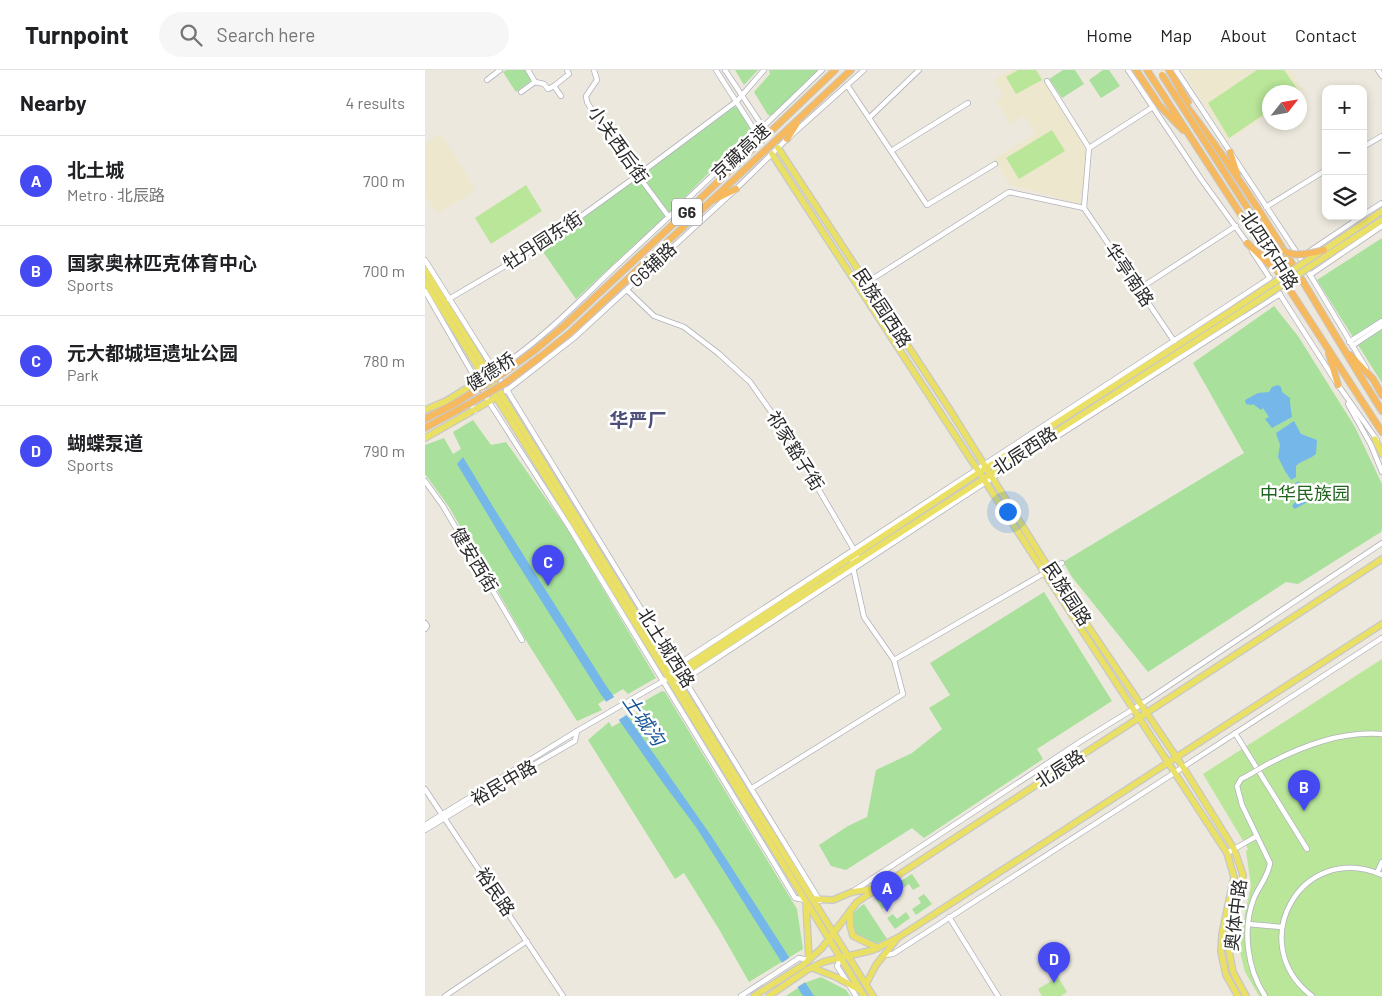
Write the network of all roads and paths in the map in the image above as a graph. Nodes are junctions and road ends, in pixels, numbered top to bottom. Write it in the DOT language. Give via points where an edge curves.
graph roads {
  1 [pos="500,70"];
  2 [pos="528,70"];
  3 [pos="567,70"];
  4 [pos="594,70"];
  5 [pos="716,70"];
  6 [pos="725,70"];
  7 [pos="764,70"];
  8 [pos="822,70"];
  9 [pos="835,70"];
  10 [pos="852,70"];
  11 [pos="864,70"];
  12 [pos="919,70"];
  13 [pos="1128,70"];
  14 [pos="1136,70"];
  15 [pos="1147,70"];
  16 [pos="1169,70"];
  17 [pos="1176,70"];
  18 [pos="1378,70"];
  19 [pos="1160,72"];
  20 [pos="504,76"];
  21 [pos="1382,76"];
  22 [pos="487,80"];
  23 [pos="1047,81"];
  24 [pos="535,82"];
  25 [pos="847,85"];
  26 [pos="553,86"];
  27 [pos="521,92"];
  28 [pos="561,96"];
  29 [pos="742,96"];
  30 [pos="737,101"];
  31 [pos="968,103"];
  32 [pos="1153,107"];
  33 [pos="801,116"];
  34 [pos="869,118"];
  35 [pos="1200,123"];
  36 [pos="763,127"];
  37 [pos="757,134"];
  38 [pos="1382,136"];
  39 [pos="787,139"];
  40 [pos="1194,142"];
  41 [pos="1367,145"];
  42 [pos="778,148"];
  43 [pos="1089,148"];
  44 [pos="891,150"];
  45 [pos="1231,152"];
  46 [pos="772,154"];
  47 [pos="995,164"];
  48 [pos="1322,172"];
  49 [pos="638,175"];
  50 [pos="1239,180"];
  51 [pos="736,189"];
  52 [pos="708,203"];
  53 [pos="1382,203"];
  54 [pos="1266,207"];
  55 [pos="1084,208"];
  56 [pos="1382,211"];
  57 [pos="1367,213"];
  58 [pos="669,217"];
  59 [pos="1357,220"];
  60 [pos="1382,220"];
  61 [pos="1236,226"];
  62 [pos="1382,226"];
  63 [pos="1247,243"];
  64 [pos="1326,253"];
  65 [pos="1299,258"];
  66 [pos="425,260"];
  67 [pos="425,270"];
  68 [pos="1278,273"];
  69 [pos="1310,275"];
  70 [pos="1270,278"];
  71 [pos="425,281"];
  72 [pos="865,283"];
  73 [pos="627,290"];
  74 [pos="1139,290"];
  75 [pos="1252,290"];
  76 [pos="425,292"];
  77 [pos="1280,294"];
  78 [pos="440,301"];
  79 [pos="425,303"];
  80 [pos="1262,305"];
  81 [pos="1239,309"];
  82 [pos="1382,321"];
  83 [pos="1382,326"];
  84 [pos="1174,341"];
  85 [pos="1351,344"];
  86 [pos="1340,345"];
  87 [pos="1328,348"];
  88 [pos="535,350"];
  89 [pos="540,357"];
  90 [pos="509,362"];
  91 [pos="1144,367"];
  92 [pos="1133,368"];
  93 [pos="495,371"];
  94 [pos="1151,376"];
  95 [pos="486,377"];
  96 [pos="524,378"];
  97 [pos="1139,378"];
  98 [pos="1373,379"];
  99 [pos="477,382"];
  100 [pos="1338,385"];
  101 [pos="1107,388"];
  102 [pos="463,390"];
  103 [pos="507,390"];
  104 [pos="1382,391"];
  105 [pos="1116,393"];
  106 [pos="498,396"];
  107 [pos="1382,396"];
  108 [pos="489,402"];
  109 [pos="1108,404"];
  110 [pos="425,410"];
  111 [pos="475,411"];
  112 [pos="1382,411"];
  113 [pos="425,419"];
  114 [pos="425,428"];
  115 [pos="1382,432"];
  116 [pos="1040,434"];
  117 [pos="1027,437"];
  118 [pos="425,438"];
  119 [pos="1375,438"];
  120 [pos="1382,448"];
  121 [pos="1382,454"];
  122 [pos="988,471"];
  123 [pos="1382,472"];
  124 [pos="982,475"];
  125 [pos="425,481"];
  126 [pos="1382,543"];
  127 [pos="856,552"];
  128 [pos="1382,559"];
  129 [pos="1062,563"];
  130 [pos="853,566"];
  131 [pos="1050,570"];
  132 [pos="1044,573"];
  133 [pos="425,623"];
  134 [pos="1382,624"];
  135 [pos="425,629"];
  136 [pos="1382,638"];
  137 [pos="521,640"];
  138 [pos="895,660"];
  139 [pos="675,676"];
  140 [pos="628,702"];
  141 [pos="1140,705"];
  142 [pos="1133,709"];
  143 [pos="1146,713"];
  144 [pos="1139,718"];
  145 [pos="577,731"];
  146 [pos="1235,733"];
  147 [pos="1382,734"];
  148 [pos="1176,758"];
  149 [pos="1169,763"];
  150 [pos="1183,767"];
  151 [pos="1175,773"];
  152 [pos="752,788"];
  153 [pos="425,789"];
  154 [pos="443,816"];
  155 [pos="425,825"];
  156 [pos="425,830"];
  157 [pos="1257,836"];
  158 [pos="1234,848"];
  159 [pos="1307,850"];
  160 [pos="1227,853"];
  161 [pos="1382,862"];
  162 [pos="1379,874"];
  163 [pos="876,889"];
  164 [pos="852,892"];
  165 [pos="813,899"];
  166 [pos="821,900"];
  167 [pos="805,901"];
  168 [pos="818,907"];
  169 [pos="850,911"];
  170 [pos="949,917"];
  171 [pos="1248,924"];
  172 [pos="1282,927"];
  173 [pos="834,932"];
  174 [pos="898,938"];
  175 [pos="829,939"];
  176 [pos="527,941"];
  177 [pos="878,948"];
  178 [pos="885,954"];
  179 [pos="849,956"];
  180 [pos="841,958"];
  181 [pos="808,966"];
  182 [pos="783,973"];
  183 [pos="849,984"];
  184 [pos="866,984"];
  185 [pos="860,990"];
  186 [pos="445,996"];
  187 [pos="563,996"];
  188 [pos="741,996"];
  189 [pos="754,996"];
  190 [pos="769,996"];
  191 [pos="856,996"];
  192 [pos="864,996"];
  193 [pos="873,996"];
  194 [pos="998,996"];
  195 [pos="1238,996"];
  196 [pos="1246,996"];
  197 [pos="1265,996"];
  198 [pos="1312,996"];
  1 -- 20 [label="street"];
  1 -- 22 [label="street"];
  2 -- 24 [label="street"];
  3 -- 26 [label="street" via="569,74"];
  4 -- 49 [label="street, 小关西后街" via="597,80 586,96 587,102"];
  5 -- 30 [label="street"];
  6 -- 29 [label="street"];
  7 -- 29 [label="street, 牡丹园东街"];
  8 -- 36 [label="street, G6辅路"];
  9 -- 88 [label="highway, 京藏高速 / G6"];
  10 -- 33 [label="highway, 京藏高速 / G6"];
  11 -- 25 [label="street, G6辅路"];
  12 -- 34 [label="street"];
  13 -- 32 [label="street, 北四环中路"];
  14 -- 40 [label="highway" via="1159,105"];
  15 -- 40 [label="highway, 北四环中路"];
  16 -- 35 [label="highway"];
  17 -- 45 [label="street, 北四环中路"];
  18 -- 21 [label="street"];
  19 -- 35 [label="highway, 北四环中路"];
  19 -- 64 [label="highway, bridge" via="1266,237 1283,252 1292,255"];
  23 -- 43 [label="street"];
  24 -- 26 [label="street" via="544,84 548,89"];
  24 -- 27 [label="street"];
  25 -- 34 [label="street"];
  25 -- 39 [label="street, G6辅路"];
  26 -- 28 [label="street"];
  29 -- 30 [label="street, 牡丹园东街"];
  29 -- 36 [label="street"];
  30 -- 37 [label="street"];
  30 -- 49 [label="street, 牡丹园东街"];
  31 -- 44 [label="street"];
  32 -- 43 [label="street"];
  32 -- 61 [label="street, 北四环中路"];
  33 -- 39 [label="highway"];
  33 -- 52 [label="highway, 京藏高速 / G6"];
  34 -- 44 [label="street"];
  35 -- 50 [label="highway, 北四环中路"];
  36 -- 37 [label="street, G6辅路"];
  37 -- 58 [label="street, G6辅路"];
  38 -- 41 [label="street"];
  39 -- 42 [label="street, G6辅路"];
  40 -- 68 [label="highway, 北四环中路"];
  42 -- 46 [label="street, G6辅路"];
  42 -- 72 [label="main road, 民族园西路"];
  43 -- 55 [label="street"];
  44 -- 47 [label="street" via="927,205"];
  45 -- 50 [label="highway"];
  45 -- 54 [label="street, 北四环中路"];
  46 -- 51 [label="street, G6辅路"];
  46 -- 124 [label="main road, 民族园西路"];
  48 -- 54 [label="street"];
  49 -- 58 [label="street, 小关西后街"];
  49 -- 78 [label="street, 牡丹园东街" via="543,244"];
  50 -- 86 [label="highway, 北四环中路" via="1274,232"];
  51 -- 52 [label="highway"];
  51 -- 73 [label="street, G6辅路"];
  52 -- 89 [label="highway, 京藏高速 / G6" via="571,332"];
  53 -- 57 [label="street"];
  54 -- 65 [label="street, 北四环中路"];
  55 -- 72 [label="street" via="1009,192"];
  55 -- 74 [label="street, 华亭南路"];
  56 -- 64 [label="main road, 北辰西路"];
  58 -- 90 [label="street, G6辅路"];
  59 -- 65 [label="street"];
  60 -- 64 [label="main road, 北辰西路"];
  61 -- 63 [label="street, 北四环中路"];
  61 -- 74 [label="street"];
  62 -- 69 [label="street"];
  63 -- 68 [label="highway"];
  63 -- 70 [label="street, 北四环中路"];
  64 -- 81 [label="main road, 北辰西路, bridge"];
  65 -- 69 [label="street, 北四环中路"];
  66 -- 78 [label="street"];
  67 -- 78 [label="main road"];
  68 -- 87 [label="highway, 北四环中路"];
  69 -- 85 [label="street, 北四环中路"];
  70 -- 75 [label="street, 北辰西路"];
  70 -- 77 [label="street, 北四环中路"];
  71 -- 78 [label="main road"];
  72 -- 122 [label="main road, 民族园西路"];
  73 -- 96 [label="street, G6辅路"];
  73 -- 127 [label="street, 祁家豁子街" via="654,316 684,327 749,382 785,430"];
  74 -- 84 [label="street, 华亭南路"];
  75 -- 80 [label="street"];
  75 -- 84 [label="street, 北辰西路"];
  76 -- 78 [label="street"];
  77 -- 80 [label="street, 北辰西路"];
  77 -- 100 [label="street, 北四环中路"];
  78 -- 79 [label="street"];
  78 -- 93 [label="street"];
  78 -- 95 [label="main road"];
  78 -- 99 [label="street"];
  80 -- 94 [label="street, 北辰西路"];
  81 -- 91 [label="main road, 北辰西路"];
  81 -- 97 [label="main road, 北辰西路"];
  82 -- 85 [label="street"];
  83 -- 85 [label="street"];
  84 -- 92 [label="street, 北辰西路"];
  85 -- 98 [label="street, 北四环中路"];
  86 -- 98 [label="highway"];
  86 -- 112 [label="highway, 北四环中路"];
  87 -- 100 [label="highway"];
  87 -- 115 [label="highway, 北四环中路"];
  88 -- 113 [label="highway, 健德桥 / G6, bridge" via="502,374"];
  89 -- 114 [label="highway, 健德桥 / G6, bridge" via="504,384"];
  90 -- 93 [label="street, G6辅路"];
  90 -- 96 [label="street"];
  91 -- 92 [label="main road"];
  91 -- 101 [label="main road, 北辰西路"];
  92 -- 101 [label="street, 北辰西路"];
  93 -- 95 [label="street, G6辅路"];
  93 -- 103 [label="street, 北土城西路"];
  94 -- 97 [label="main road"];
  94 -- 109 [label="street, 北辰西路"];
  95 -- 99 [label="main road, G6辅路"];
  95 -- 106 [label="main road, 北土城西路"];
  96 -- 103 [label="street, G6辅路"];
  97 -- 105 [label="main road, 北辰西路"];
  98 -- 104 [label="street, 北四环中路"];
  98 -- 107 [label="highway"];
  99 -- 102 [label="main road, G6辅路"];
  99 -- 108 [label="street, 北土城西路"];
  100 -- 119 [label="street, 北四环中路"];
  100 -- 123 [label="street"];
  101 -- 116 [label="main road, 北辰西路"];
  101 -- 117 [label="street, 北辰西路"];
  102 -- 110 [label="main road, G6辅路"];
  102 -- 111 [label="street"];
  103 -- 106 [label="street, G6辅路"];
  103 -- 139 [label="street, 北土城西路"];
  105 -- 109 [label="main road"];
  105 -- 122 [label="main road, 北辰西路"];
  106 -- 108 [label="main road, G6辅路"];
  106 -- 139 [label="main road, 北土城西路"];
  108 -- 111 [label="main road, G6辅路"];
  108 -- 139 [label="street, 北土城西路" via="568,525"];
  109 -- 122 [label="street, 北辰西路"];
  111 -- 118 [label="main road, G6辅路"];
  116 -- 117 [label="main road"];
  116 -- 122 [label="main road, 北辰西路"];
  117 -- 122 [label="street, 北辰西路"];
  119 -- 120 [label="street, 北四环中路"];
  119 -- 121 [label="main road"];
  122 -- 124 [label="main road, 北辰西路"];
  122 -- 124 [label="street, 北辰西路"];
  122 -- 131 [label="main road, 民族园路"];
  124 -- 127 [label="main road, 北辰西路"];
  124 -- 130 [label="main road, 北辰西路"];
  124 -- 132 [label="main road, 民族园路"];
  125 -- 137 [label="street, 健安西街"];
  126 -- 141 [label="street, 北辰路"];
  127 -- 130 [label="street"];
  127 -- 139 [label="main road, 北辰西路" via="726,637"];
  128 -- 143 [label="main road, 北辰路"];
  129 -- 131 [label="street"];
  130 -- 138 [label="street" via="864,617"];
  130 -- 139 [label="main road, 北辰西路"];
  131 -- 132 [label="street"];
  131 -- 141 [label="main road, 民族园路"];
  132 -- 138 [label="street"];
  132 -- 142 [label="main road, 民族园路"];
  133 -- 135 [label="street"];
  134 -- 148 [label="main road, 北辰路"];
  136 -- 146 [label="street"];
  138 -- 152 [label="street" via="903,694"];
  139 -- 140 [label="street, 北辰西路"];
  139 -- 152 [label="street, 北土城西路"];
  139 -- 165 [label="main road, 北土城西路"];
  139 -- 167 [label="main road, 北土城西路"];
  140 -- 145 [label="street, 裕民中路"];
  141 -- 142 [label="street, 北辰路"];
  141 -- 143 [label="main road, 民族园路"];
  142 -- 144 [label="main road, 民族园路"];
  142 -- 164 [label="street, 北辰路"];
  143 -- 144 [label="main road, 北辰路"];
  143 -- 148 [label="main road, 民族园路"];
  144 -- 149 [label="main road, 民族园路"];
  144 -- 163 [label="main road, 北辰路"];
  145 -- 154 [label="street, 裕民中路"];
  145 -- 154 [label="street, 裕民中路" via="575,741"];
  146 -- 150 [label="street"];
  146 -- 159 [label="street"];
  147 -- 157 [label="street, bridge" via="1345,735 1293,751 1241,779 1237,786 1242,805"];
  148 -- 149 [label="main road, 北辰路"];
  148 -- 150 [label="main road, 奥体中路"];
  149 -- 151 [label="main road, 奥体中路"];
  149 -- 174 [label="main road, 北辰路"];
  150 -- 151 [label="street"];
  150 -- 158 [label="main road, 奥体中路"];
  151 -- 160 [label="main road, 奥体中路"];
  151 -- 170 [label="street"];
  152 -- 166 [label="street, 北土城西路"];
  153 -- 154 [label="street, 裕民路"];
  154 -- 155 [label="street, 裕民中路"];
  154 -- 156 [label="street, 裕民中路"];
  154 -- 176 [label="street, 裕民路"];
  157 -- 158 [label="street"];
  157 -- 171 [label="street" via="1270,863 1254,898"];
  158 -- 160 [label="street"];
  158 -- 196 [label="main road, 奥体中路" via="1243,875 1229,951 1233,972"];
  160 -- 195 [label="main road, 奥体中路" via="1234,877 1221,952 1226,975"];
  161 -- 162 [label="street"];
  162 -- 172 [label="street" via="1361,868 1344,868 1313,879 1295,896"];
  163 -- 164 [label="main road"];
  163 -- 169 [label="main road, 北辰路"];
  164 -- 166 [label="main road" via="833,900"];
  165 -- 166 [label="main road"];
  165 -- 168 [label="main road, 北土城西路"];
  166 -- 168 [label="street"];
  167 -- 175 [label="main road, 北土城西路"];
  167 -- 181 [label="main road"];
  168 -- 173 [label="main road, 北土城西路"];
  169 -- 173 [label="main road, 北辰路"];
  169 -- 177 [label="main road" via="853,936"];
  170 -- 178 [label="street" via="893,954"];
  170 -- 194 [label="street"];
  171 -- 172 [label="street"];
  171 -- 197 [label="street" via="1251,968"];
  172 -- 198 [label="street" via="1281,943 1287,966 1295,980"];
  173 -- 175 [label="main road, 北辰路"];
  173 -- 179 [label="main road, 北土城西路"];
  174 -- 177 [label="main road, 北辰路"];
  174 -- 178 [label="main road"];
  175 -- 180 [label="main road, 北土城西路"];
  175 -- 181 [label="main road, 北辰路"];
  176 -- 186 [label="street"];
  176 -- 187 [label="street, 裕民路"];
  177 -- 179 [label="main road, 北辰路"];
  178 -- 184 [label="main road"];
  179 -- 180 [label="main road, 北辰路"];
  179 -- 184 [label="main road, 北土城西路"];
  180 -- 181 [label="main road, 北辰路"];
  180 -- 183 [label="street" via="837,966"];
  180 -- 185 [label="main road, 北土城西路"];
  181 -- 182 [label="main road, 北辰路"];
  181 -- 182 [label="street" via="799,958"];
  181 -- 183 [label="main road"];
  181 -- 190 [label="main road, 北辰路"];
  182 -- 188 [label="street, 北辰路"];
  182 -- 189 [label="main road, 北辰路"];
  183 -- 185 [label="main road"];
  183 -- 191 [label="street"];
  184 -- 193 [label="main road, 北土城西路"];
  185 -- 192 [label="main road, 北土城西路"];
}
